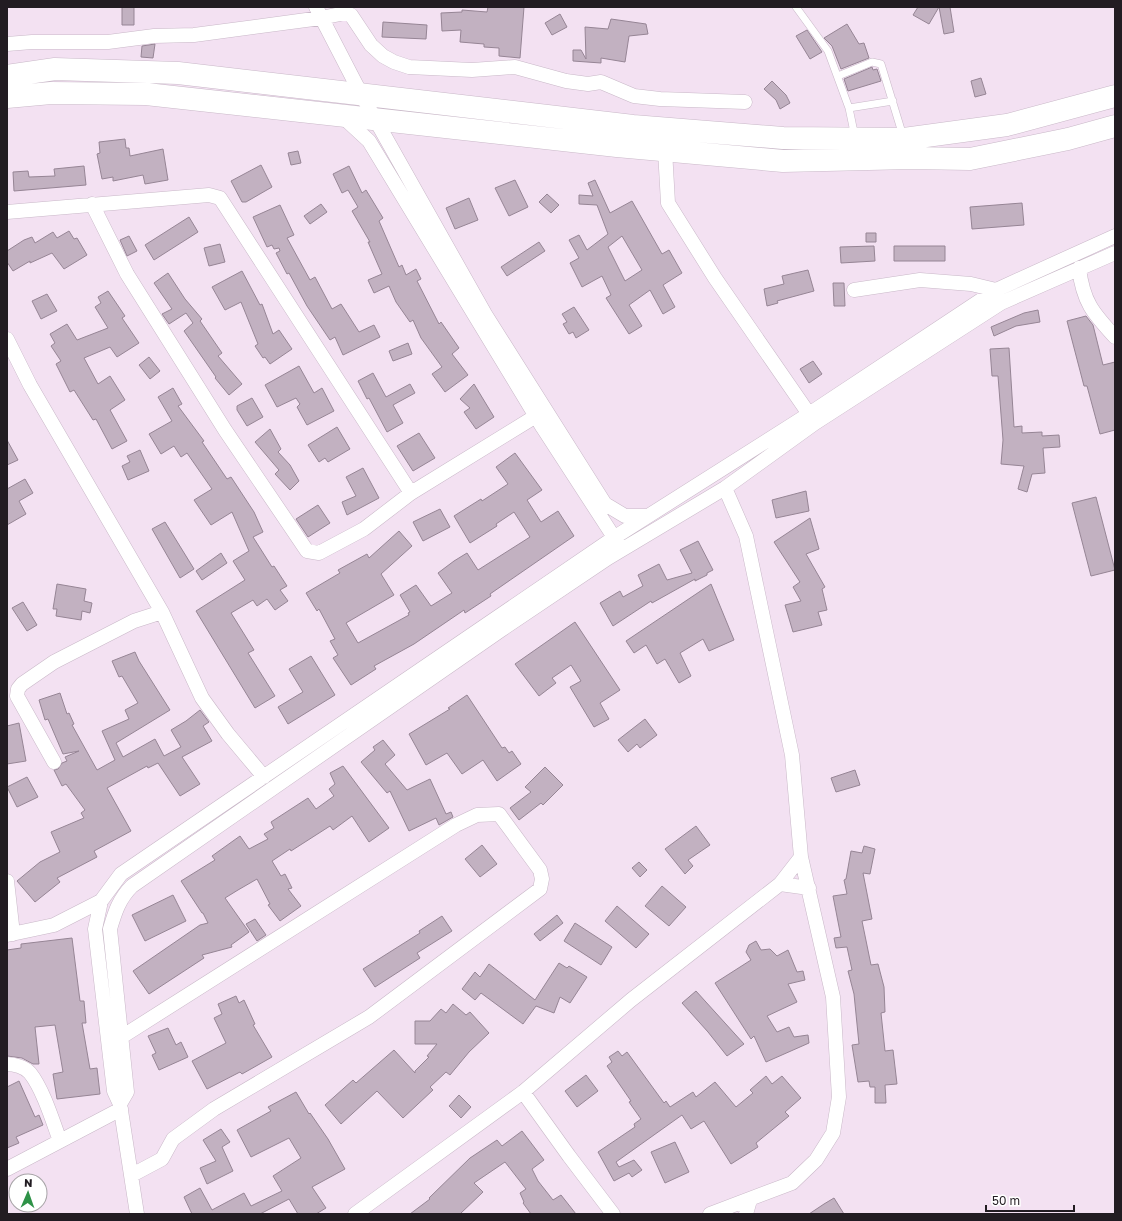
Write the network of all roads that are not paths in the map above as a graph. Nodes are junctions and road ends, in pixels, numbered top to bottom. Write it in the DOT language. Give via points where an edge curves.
graph roads {
  1 [pos="796,7"];
  2 [pos="319,13"];
  3 [pos="7,44"];
  4 [pos="7,76"];
  5 [pos="838,76"];
  6 [pos="1115,86"];
  7 [pos="361,94"];
  8 [pos="1115,96"];
  9 [pos="7,97"];
  10 [pos="893,101"];
  11 [pos="746,102"];
  12 [pos="849,108"];
  13 [pos="1115,115"];
  14 [pos="343,116"];
  15 [pos="375,120"];
  16 [pos="1115,126"];
  17 [pos="856,139"];
  18 [pos="908,148"];
  19 [pos="665,150"];
  20 [pos="92,204"];
  21 [pos="7,212"];
  22 [pos="1115,236"];
  23 [pos="1115,253"];
  24 [pos="1079,268"];
  25 [pos="854,290"];
  26 [pos="996,290"];
  27 [pos="1115,337"];
  28 [pos="7,339"];
  29 [pos="809,414"];
  30 [pos="536,416"];
  31 [pos="725,488"];
  32 [pos="412,493"];
  33 [pos="646,516"];
  34 [pos="615,537"];
  35 [pos="622,550"];
  36 [pos="162,612"];
  37 [pos="54,762"];
  38 [pos="264,777"];
  39 [pos="801,857"];
  40 [pos="7,882"];
  41 [pos="780,884"];
  42 [pos="809,888"];
  43 [pos="101,901"];
  44 [pos="10,934"];
  45 [pos="123,1036"];
  46 [pos="7,1064"];
  47 [pos="523,1092"];
  48 [pos="121,1106"];
  49 [pos="60,1141"];
  50 [pos="7,1169"];
  51 [pos="132,1175"];
  52 [pos="750,1200"];
  53 [pos="137,1214"];
  54 [pos="355,1214"];
  55 [pos="613,1214"];
  56 [pos="710,1214"];
  57 [pos="746,1214"];
  1 -- 5 [label="lane" via="828,51"];
  2 -- 3 [label="street" via="224,32 194,35 154,36 108,42"];
  2 -- 7 [label="street"];
  2 -- 11 [label="street" via="351,15 383,56 409,67 472,70 515,67 566,81 588,84 601,82 634,96"];
  4 -- 7 [label="highway" via="55,69 178,73"];
  5 -- 10 [label="lane" via="878,62 884,69"];
  5 -- 12 [label="lane"];
  6 -- 18 [label="highway" via="1014,111 916,131"];
  7 -- 15 [label="street"];
  7 -- 17 [label="highway" via="633,126 783,138"];
  8 -- 18 [label="highway"];
  9 -- 14 [label="highway" via="51,93 146,94"];
  10 -- 12 [label="lane"];
  10 -- 18 [label="lane"];
  12 -- 17 [label="lane"];
  13 -- 18 [label="highway" via="1035,137"];
  14 -- 15 [label="highway"];
  14 -- 30 [label="street" via="369,141"];
  15 -- 19 [label="highway"];
  15 -- 33 [label="street" via="485,314 605,504 625,516"];
  16 -- 18 [label="highway" via="1068,139 970,159"];
  17 -- 18 [label="highway"];
  18 -- 19 [label="highway" via="783,161"];
  19 -- 29 [label="street" via="668,203 711,271"];
  20 -- 21 [label="street"];
  20 -- 32 [label="street" via="209,195 220,198"];
  20 -- 32 [label="street" via="127,274 224,430 307,551 319,553 364,529"];
  22 -- 26 [label="street"];
  23 -- 24 [label="street"];
  24 -- 27 [label="street" via="1081,286 1093,313"];
  24 -- 31 [label="street" via="1001,303 815,423"];
  25 -- 26 [label="street" via="920,280 971,284"];
  26 -- 29 [label="street"];
  28 -- 36 [label="street" via="30,385"];
  29 -- 33 [label="street" via="717,474"];
  30 -- 32 [label="street"];
  30 -- 34 [label="street"];
  31 -- 35 [label="street"];
  31 -- 39 [label="street" via="746,536 792,755"];
  33 -- 34 [label="street"];
  34 -- 35 [label="street"];
  34 -- 38 [label="street"];
  35 -- 45 [label="street" via="501,630 132,886 117,906 110,929"];
  36 -- 37 [label="street" via="134,621 54,662 22,684 17,696"];
  36 -- 38 [label="street" via="202,698"];
  38 -- 43 [label="street" via="121,874"];
  39 -- 41 [label="street"];
  39 -- 42 [label="street"];
  40 -- 44 [label="street"];
  41 -- 42 [label="street"];
  41 -- 47 [label="street" via="631,1000"];
  42 -- 52 [label="street" via="833,997 839,1097 833,1133 816,1160 792,1183"];
  43 -- 44 [label="street" via="54,925"];
  43 -- 48 [label="street" via="95,929 114,1091"];
  45 -- 48 [label="street" via="127,1092"];
  45 -- 51 [label="street" via="477,815 499,814 540,870 540,889 534,894 369,1017 214,1109 173,1139 162,1159"];
  46 -- 49 [label="street" via="14,1064 29,1072 49,1107"];
  47 -- 54 [label="street"];
  47 -- 55 [label="street"];
  48 -- 49 [label="street"];
  48 -- 51 [label="street"];
  49 -- 50 [label="street"];
  51 -- 53 [label="street"];
  52 -- 56 [label="street"];
  52 -- 57 [label="street"];
}
